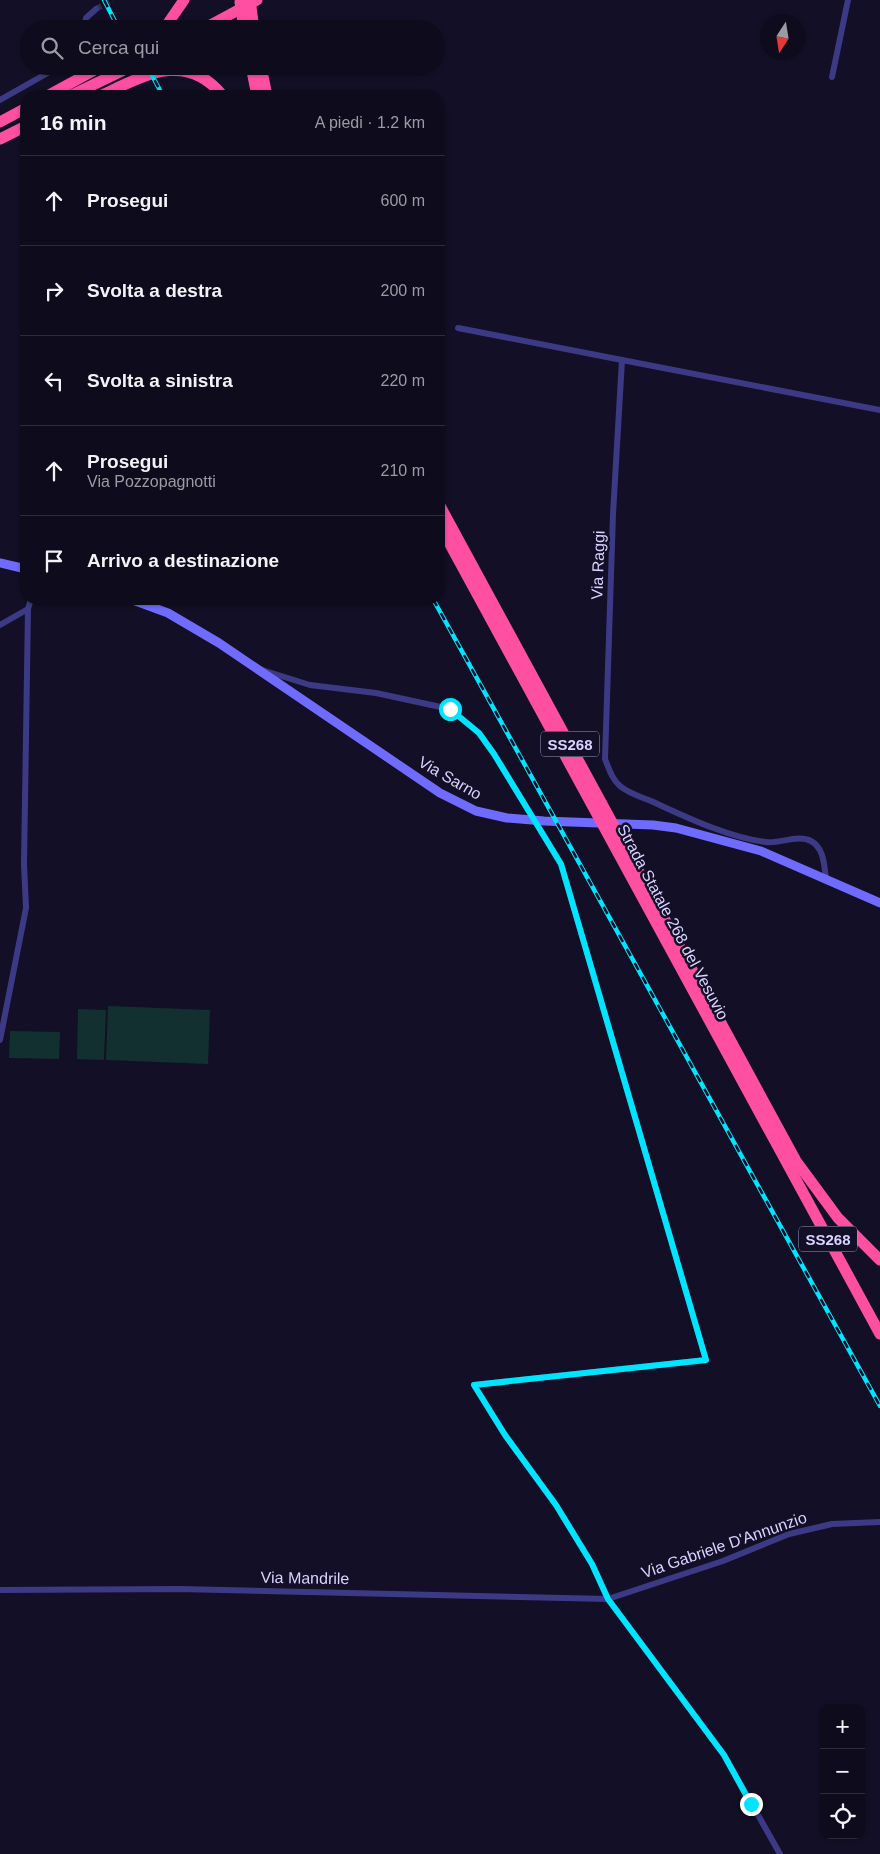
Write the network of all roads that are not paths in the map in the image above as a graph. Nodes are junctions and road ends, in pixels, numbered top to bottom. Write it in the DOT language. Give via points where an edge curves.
graph roads {
  1 [pos="184,0"];
  2 [pos="240,0"];
  3 [pos="250,0"];
  4 [pos="257,0"];
  5 [pos="848,0"];
  6 [pos="96,9"];
  7 [pos="86,20"];
  8 [pos="170,20"];
  9 [pos="220,20"];
  10 [pos="247,20"];
  11 [pos="248,20"];
  12 [pos="44,75"];
  13 [pos="86,75"];
  14 [pos="114,75"];
  15 [pos="117,75"];
  16 [pos="146,75"];
  17 [pos="193,75"];
  18 [pos="252,75"];
  19 [pos="263,75"];
  20 [pos="832,78"];
  21 [pos="58,90"];
  22 [pos="83,90"];
  23 [pos="92,90"];
  24 [pos="113,90"];
  25 [pos="217,90"];
  26 [pos="256,90"];
  27 [pos="266,90"];
  28 [pos="0,100"];
  29 [pos="20,111"];
  30 [pos="20,121"];
  31 [pos="0,122"];
  32 [pos="20,129"];
  33 [pos="0,131"];
  34 [pos="20,132"];
  35 [pos="0,140"];
  36 [pos="458,328"];
  37 [pos="622,360"];
  38 [pos="880,410"];
  39 [pos="445,515"];
  40 [pos="445,535"];
  41 [pos="0,563"];
  42 [pos="20,568"];
  43 [pos="29,605"];
  44 [pos="146,605"];
  45 [pos="28,608"];
  46 [pos="0,625"];
  47 [pos="251,666"];
  48 [pos="826,878"];
  49 [pos="880,903"];
  50 [pos="0,1040"];
  51 [pos="880,1260"];
  52 [pos="880,1334"];
  53 [pos="880,1522"];
  54 [pos="0,1590"];
  55 [pos="608,1599"];
  56 [pos="780,1854"];
  1 -- 8 [label="highway"];
  2 -- 10 [label="highway"];
  3 -- 11 [label="highway"];
  4 -- 9 [label="highway"];
  5 -- 20 [label="street"];
  6 -- 7 [label="street"];
  12 -- 28 [label="street"];
  13 -- 21 [label="highway"];
  14 -- 22 [label="highway"];
  15 -- 23 [label="highway"];
  16 -- 24 [label="highway"];
  17 -- 25 [label="highway" via="206,80"];
  18 -- 26 [label="highway"];
  19 -- 27 [label="highway"];
  29 -- 31 [label="highway"];
  30 -- 33 [label="highway"];
  32 -- 35 [label="highway"];
  34 -- 35 [label="highway"];
  36 -- 37 [label="street"];
  37 -- 38 [label="street"];
  37 -- 48 [label="street, Via Raggi" via="605,759 620,786 699,822 765,842 802,838 811,841 822,854"];
  39 -- 51 [label="highway, Strada Statale 268 del Vesuvio / SS268" via="796,1161 838,1218"];
  40 -- 52 [label="highway, Strada Statale 268 del Vesuvio / SS268"];
  41 -- 42 [label="street"];
  43 -- 45 [label="street"];
  44 -- 47 [label="street, Via Sarno" via="168,613"];
  45 -- 46 [label="street"];
  45 -- 50 [label="street" via="26,908"];
  47 -- 48 [label="street, Via Sarno" via="440,793 476,811 544,822 676,828 761,852"];
  47 -- 55 [label="street" via="310,685 376,693 450,709 479,733 561,864 706,1360 474,1385 505,1435 556,1505 592,1564"];
  48 -- 49 [label="street, Via Sarno"];
  53 -- 55 [label="street, Via Gabriele D'Annunzio" via="832,1524 789,1534 723,1561"];
  54 -- 55 [label="street, Via Mandrile" via="179,1589"];
  55 -- 56 [label="street" via="724,1755"];
}
